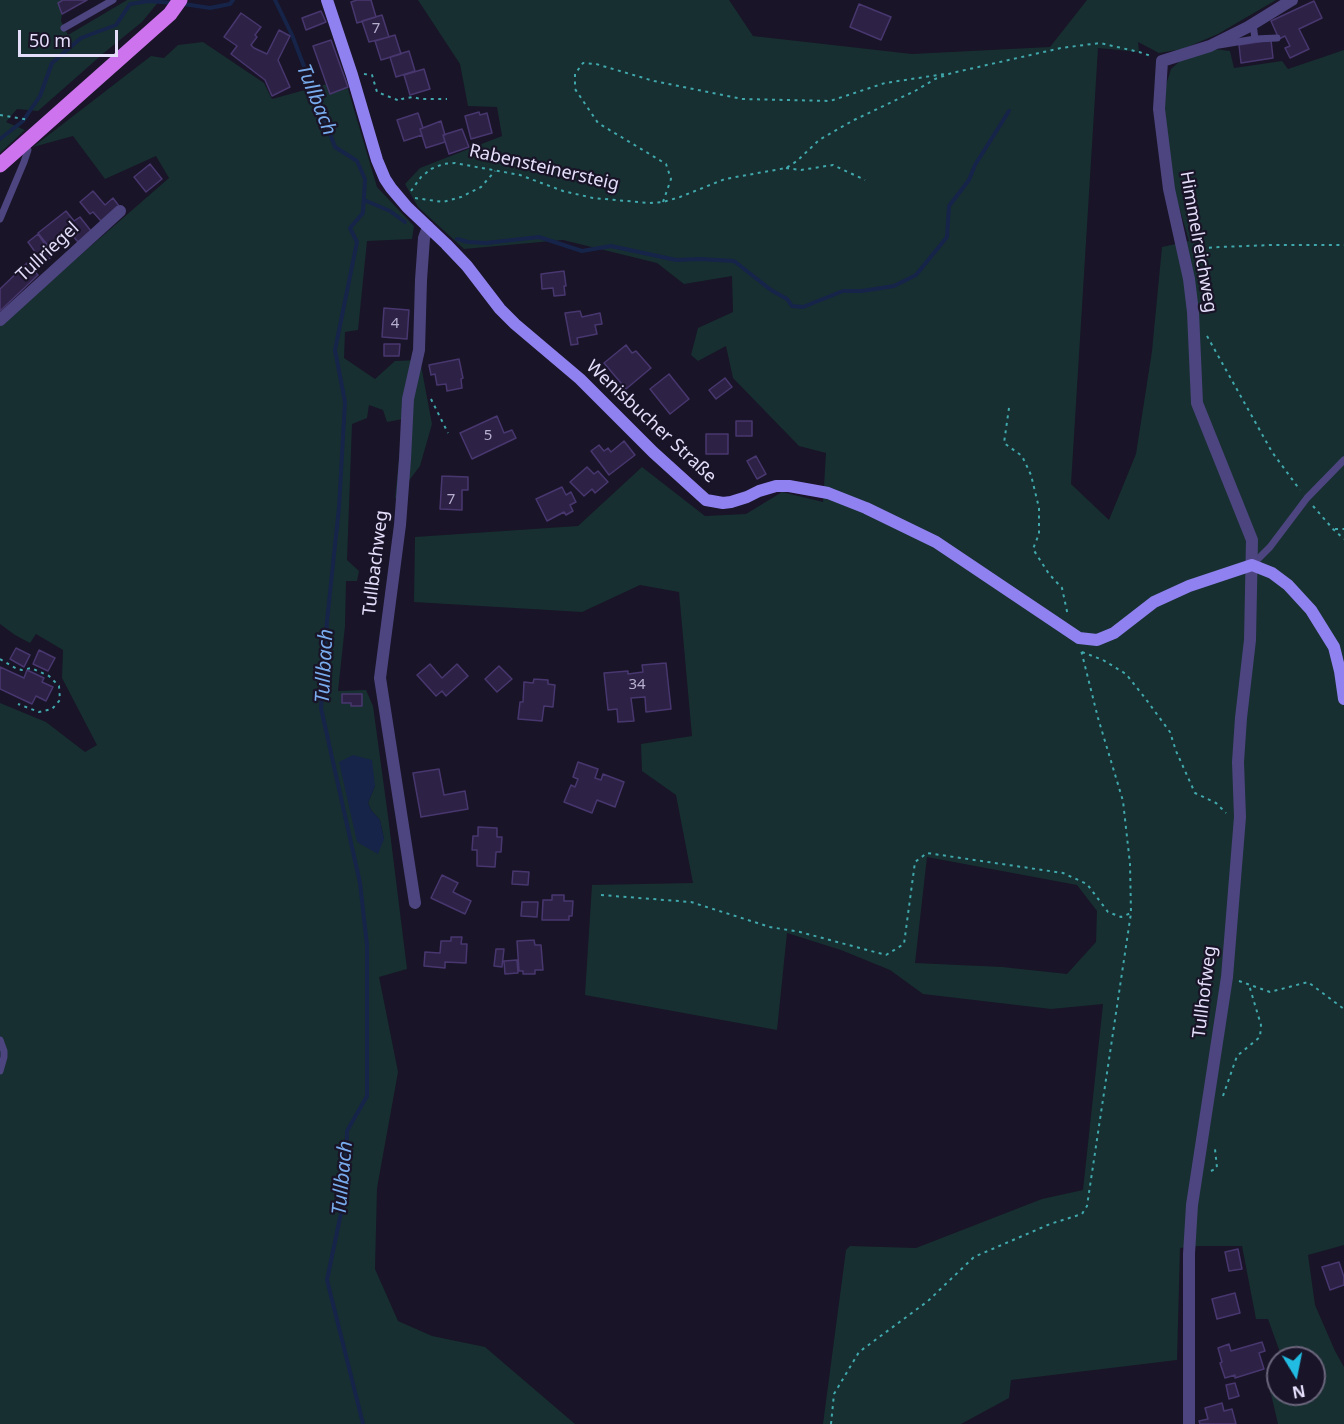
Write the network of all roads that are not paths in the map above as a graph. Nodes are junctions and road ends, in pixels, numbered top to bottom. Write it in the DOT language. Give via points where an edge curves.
graph roads {
  1 [pos="113,0"];
  2 [pos="180,0"];
  3 [pos="327,0"];
  4 [pos="1292,0"];
  5 [pos="1253,24"];
  6 [pos="64,28"];
  7 [pos="1277,38"];
  8 [pos="1255,39"];
  9 [pos="1210,46"];
  10 [pos="25,142"];
  11 [pos="0,165"];
  12 [pos="120,211"];
  13 [pos="0,219"];
  14 [pos="428,227"];
  15 [pos="0,320"];
  16 [pos="1344,460"];
  17 [pos="1252,565"];
  18 [pos="1344,699"];
  19 [pos="415,903"];
  20 [pos="0,1040"];
  21 [pos="0,1071"];
  22 [pos="1189,1424"];
  1 -- 6 [label="lane"];
  2 -- 10 [label="main road" via="170,14"];
  3 -- 14 [label="street, Wenisbucher Straße" via="385,179"];
  4 -- 5 [label="street"];
  5 -- 8 [label="lane"];
  5 -- 9 [label="street"];
  7 -- 8 [label="lane"];
  8 -- 9 [label="lane"];
  9 -- 17 [label="street, Himmelreichweg" via="1162,61 1160,109 1169,189 1190,279 1197,403 1252,540"];
  10 -- 11 [label="main road"];
  10 -- 13 [label="lane" via="28,150"];
  12 -- 15 [label="street, Tullriegel"];
  14 -- 17 [label="street, Wenisbucher Straße" via="515,324 580,379 706,500 731,502 776,486 828,493 936,542 1075,636 1097,640 1114,633 1154,602"];
  14 -- 19 [label="street, Tullbachweg" via="424,238 419,350 408,399 400,525 380,678"];
  16 -- 17 [label="lane" via="1306,498"];
  17 -- 18 [label="street" via="1288,585 1311,610 1334,647"];
  17 -- 22 [label="street, Tullhofweg" via="1250,639 1238,762 1240,817 1227,977 1192,1205"];
  20 -- 21 [label="lane" via="4,1057"];
}
